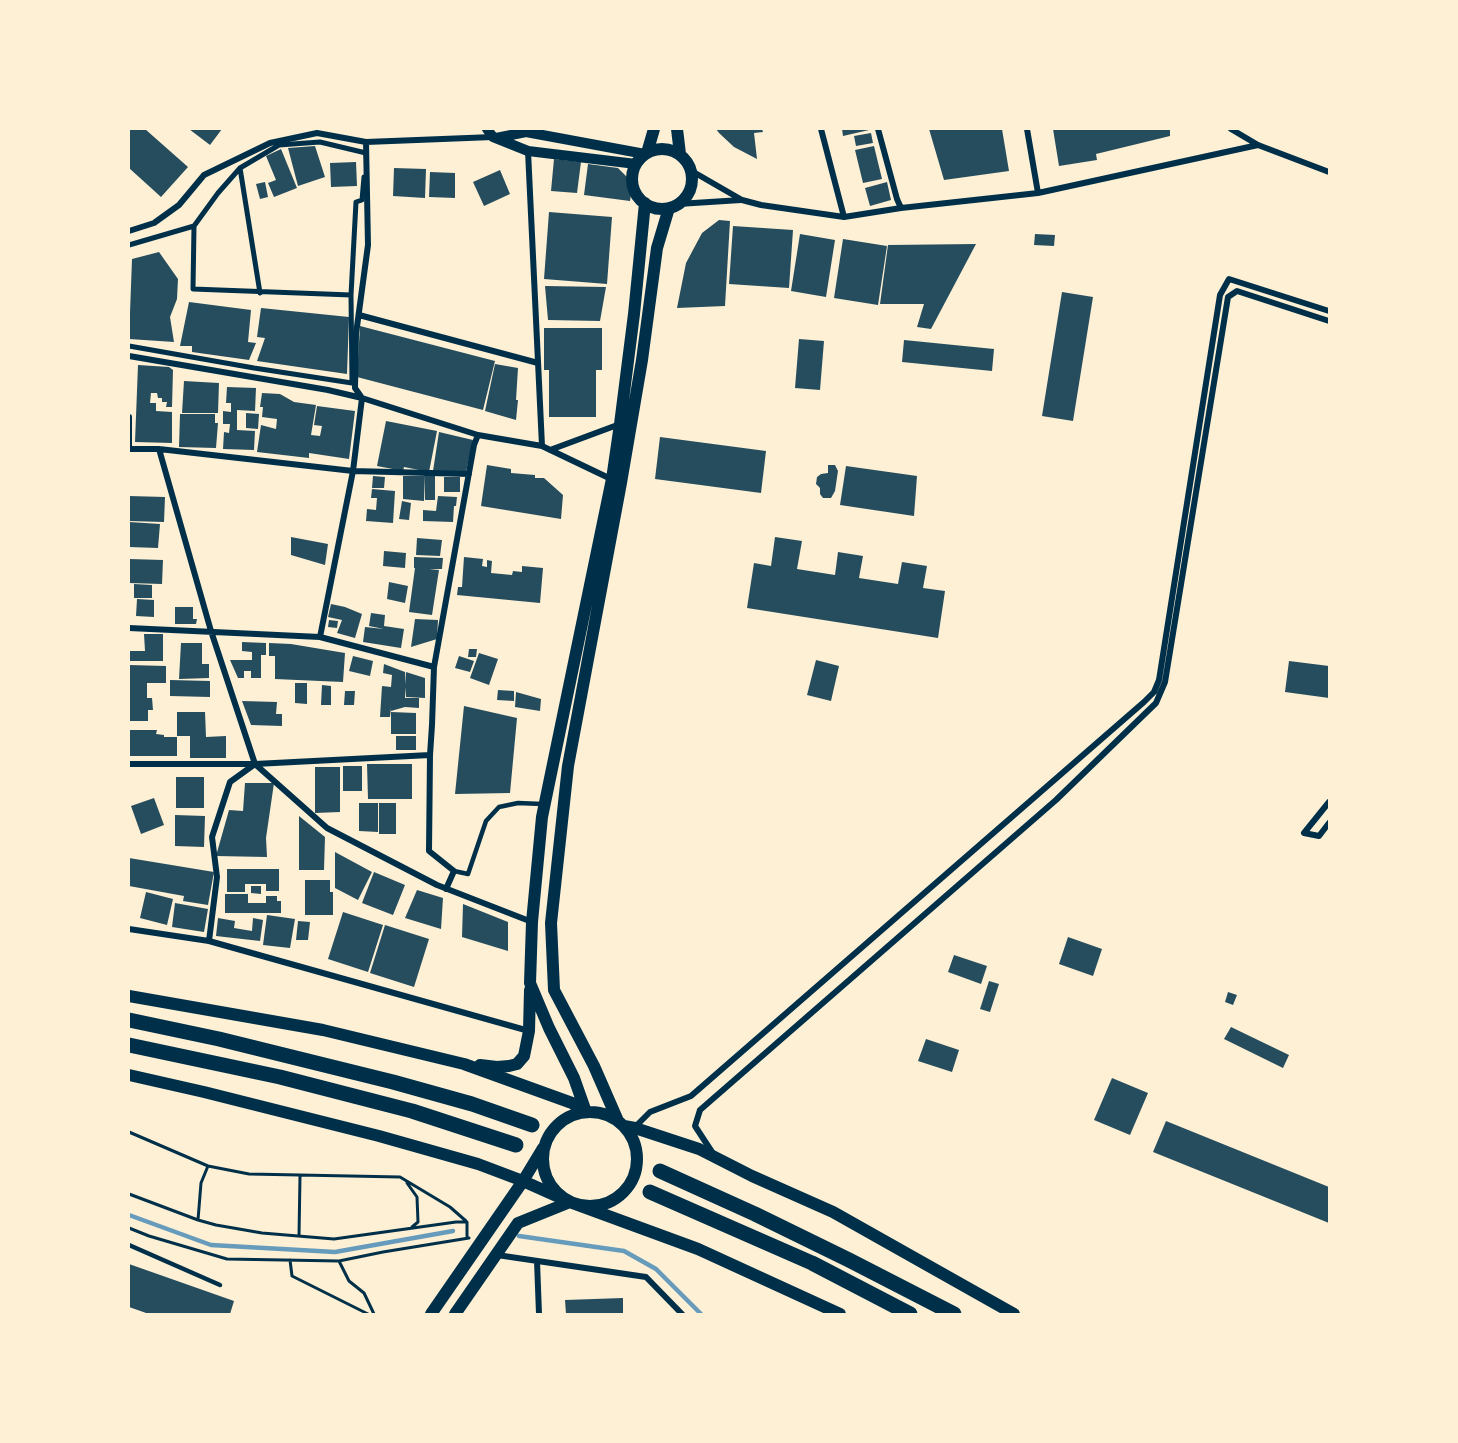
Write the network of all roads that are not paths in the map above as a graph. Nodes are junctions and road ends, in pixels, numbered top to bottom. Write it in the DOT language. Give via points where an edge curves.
graph roads {
  1 [pos="654,129"];
  2 [pos="677,129"];
  3 [pos="821,129"];
  4 [pos="878,129"];
  5 [pos="1027,129"];
  6 [pos="1231,129"];
  7 [pos="315,131"];
  8 [pos="492,135"];
  9 [pos="366,142"];
  10 [pos="1258,145"];
  11 [pos="528,151"];
  12 [pos="366,153"];
  13 [pos="646,154"];
  14 [pos="680,154"];
  15 [pos="636,164"];
  16 [pos="240,168"];
  17 [pos="690,170"];
  18 [pos="1329,172"];
  19 [pos="1038,193"];
  20 [pos="742,200"];
  21 [pos="645,203"];
  22 [pos="673,206"];
  23 [pos="901,208"];
  24 [pos="844,217"];
  25 [pos="194,226"];
  26 [pos="129,231"];
  27 [pos="129,245"];
  28 [pos="260,292"];
  29 [pos="351,295"];
  30 [pos="1329,311"];
  31 [pos="359,315"];
  32 [pos="1329,321"];
  33 [pos="129,346"];
  34 [pos="129,356"];
  35 [pos="538,363"];
  36 [pos="362,398"];
  37 [pos="129,417"];
  38 [pos="620,424"];
  39 [pos="478,435"];
  40 [pos="542,446"];
  41 [pos="129,449"];
  42 [pos="159,449"];
  43 [pos="550,450"];
  44 [pos="353,471"];
  45 [pos="469,474"];
  46 [pos="612,479"];
  47 [pos="129,628"];
  48 [pos="212,631"];
  49 [pos="320,637"];
  50 [pos="434,667"];
  51 [pos="430,755"];
  52 [pos="129,764"];
  53 [pos="255,764"];
  54 [pos="1329,802"];
  55 [pos="545,804"];
  56 [pos="1329,823"];
  57 [pos="454,871"];
  58 [pos="446,889"];
  59 [pos="531,922"];
  60 [pos="129,929"];
  61 [pos="209,941"];
  62 [pos="530,982"];
  63 [pos="129,996"];
  64 [pos="129,1020"];
  65 [pos="529,1031"];
  66 [pos="129,1046"];
  67 [pos="464,1064"];
  68 [pos="129,1075"];
  69 [pos="586,1112"];
  70 [pos="532,1125"];
  71 [pos="626,1125"];
  72 [pos="545,1144"];
  73 [pos="516,1145"];
  74 [pos="716,1157"];
  75 [pos="660,1171"];
  76 [pos="523,1181"];
  77 [pos="651,1192"];
  78 [pos="570,1202"];
  79 [pos="129,1245"];
  80 [pos="497,1255"];
  81 [pos="537,1261"];
  82 [pos="220,1285"];
  83 [pos="431,1314"];
  84 [pos="455,1314"];
  85 [pos="539,1314"];
  86 [pos="682,1314"];
  87 [pos="840,1314"];
  88 [pos="910,1314"];
  89 [pos="954,1314"];
  90 [pos="1014,1314"];
  1 -- 13 [label="main road"];
  2 -- 14 [label="main road"];
  3 -- 24 [label="street"];
  4 -- 23 [label="street"];
  5 -- 19 [label="street"];
  6 -- 10 [label="street"];
  7 -- 9 [label="street"];
  7 -- 26 [label="street" via="270,143 204,175 179,205 154,223"];
  8 -- 9 [label="street"];
  8 -- 11 [label="street"];
  8 -- 13 [label="street" via="526,132"];
  9 -- 12 [label="street"];
  10 -- 18 [label="street"];
  10 -- 19 [label="street"];
  11 -- 15 [label="street"];
  11 -- 35 [label="street"];
  12 -- 16 [label="street" via="320,142 279,145"];
  12 -- 29 [label="street" via="362,200 356,202"];
  12 -- 31 [label="street" via="368,245"];
  13 -- 14 [label="main road" via="662,149"];
  13 -- 15 [label="main road"];
  14 -- 17 [label="main road"];
  15 -- 21 [label="main road" via="634,190"];
  16 -- 25 [label="street"];
  16 -- 28 [label="street"];
  17 -- 20 [label="street"];
  17 -- 22 [label="main road" via="692,179 686,197"];
  19 -- 23 [label="street"];
  20 -- 22 [label="street"];
  20 -- 24 [label="street"];
  21 -- 22 [label="main road" via="660,209"];
  21 -- 38 [label="main road"];
  22 -- 71 [label="main road" via="657,248 623,472 568,766 551,923 554,990"];
  23 -- 24 [label="street"];
  25 -- 27 [label="street"];
  25 -- 28 [label="street" via="194,289"];
  28 -- 29 [label="street"];
  29 -- 33 [label="street" via="352,383"];
  30 -- 71 [label="street" via="1229,279 1220,295 1154,692 691,1096"];
  31 -- 35 [label="street"];
  31 -- 36 [label="street" via="355,388"];
  32 -- 74 [label="street" via="1238,291 1228,297 1165,682 1156,703 1056,800 699,1110 695,1126"];
  34 -- 36 [label="street"];
  35 -- 40 [label="street"];
  36 -- 39 [label="street"];
  36 -- 44 [label="street"];
  37 -- 41 [label="street"];
  38 -- 43 [label="street"];
  38 -- 46 [label="main road"];
  39 -- 40 [label="street"];
  39 -- 45 [label="street"];
  40 -- 43 [label="street"];
  41 -- 42 [label="street"];
  42 -- 44 [label="street"];
  42 -- 48 [label="street"];
  43 -- 46 [label="street"];
  44 -- 45 [label="street"];
  44 -- 49 [label="street"];
  45 -- 50 [label="street"];
  46 -- 55 [label="main road"];
  47 -- 48 [label="street"];
  48 -- 49 [label="street"];
  48 -- 53 [label="street"];
  49 -- 50 [label="street"];
  50 -- 51 [label="street"];
  51 -- 53 [label="street"];
  51 -- 57 [label="street" via="429,851"];
  52 -- 53 [label="street"];
  53 -- 58 [label="street" via="327,828"];
  53 -- 61 [label="street" via="230,782 212,837 217,877"];
  54 -- 56 [label="street" via="1304,833 1319,836"];
  55 -- 57 [label="lane" via="518,802 499,807 486,821 468,874"];
  55 -- 59 [label="main road"];
  57 -- 58 [label="street"];
  58 -- 59 [label="street"];
  59 -- 62 [label="main road"];
  60 -- 61 [label="street"];
  61 -- 65 [label="street"];
  62 -- 65 [label="main road"];
  62 -- 69 [label="main road"];
  63 -- 67 [label="main road" via="323,1030"];
  64 -- 70 [label="highway" via="393,1082"];
  65 -- 67 [label="main road" via="524,1056 517,1064"];
  66 -- 73 [label="highway" via="280,1077 412,1111"];
  67 -- 69 [label="main road" via="572,1103"];
  68 -- 76 [label="main road" via="379,1136"];
  69 -- 71 [label="main road" via="605,1114"];
  69 -- 72 [label="main road" via="562,1120"];
  71 -- 74 [label="main road"];
  71 -- 78 [label="main road" via="637,1161 625,1190 600,1205"];
  72 -- 76 [label="main road"];
  72 -- 78 [label="main road" via="542,1161 546,1178"];
  74 -- 90 [label="main road" via="834,1212"];
  75 -- 89 [label="highway"];
  76 -- 78 [label="main road"];
  76 -- 83 [label="main road"];
  77 -- 88 [label="highway" via="812,1263"];
  78 -- 80 [label="main road" via="518,1223"];
  78 -- 87 [label="main road" via="698,1249"];
  79 -- 82 [label="lane"];
  80 -- 81 [label="street"];
  80 -- 84 [label="main road"];
  81 -- 85 [label="street"];
  81 -- 86 [label="street" via="646,1277"];
}
